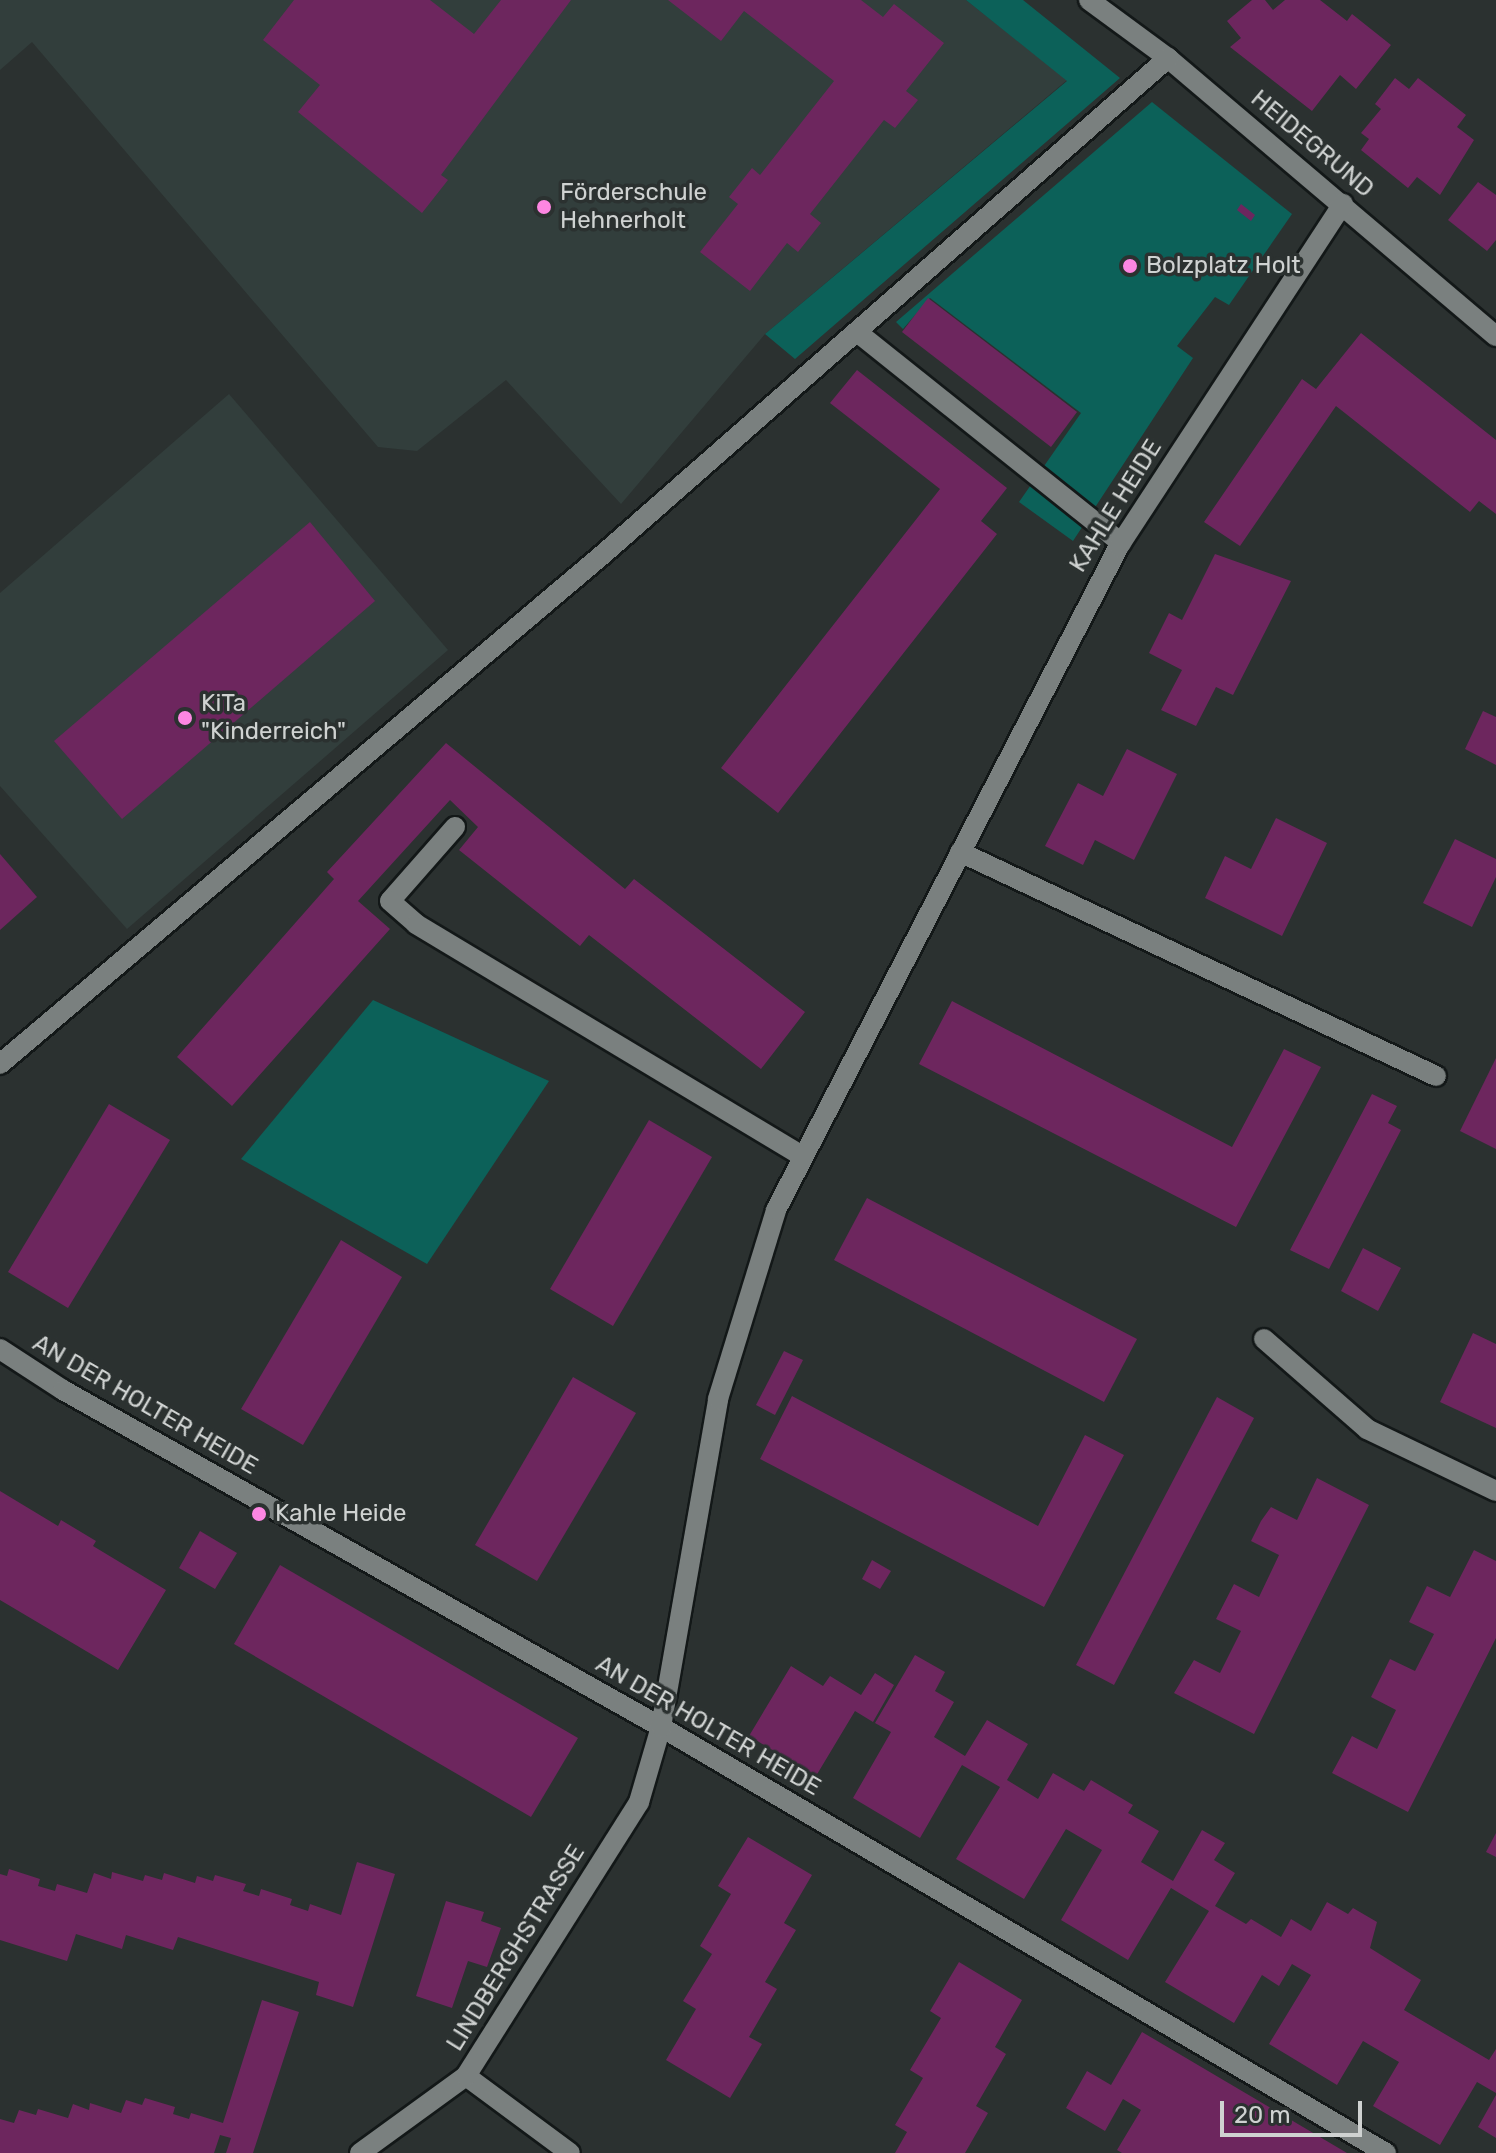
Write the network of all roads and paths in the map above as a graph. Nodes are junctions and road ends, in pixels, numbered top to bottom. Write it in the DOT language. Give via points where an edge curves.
graph roads {
  1 [pos="1089,0"];
  2 [pos="1168,58"];
  3 [pos="1343,204"];
  4 [pos="857,332"];
  5 [pos="1496,336"];
  6 [pos="1121,543"];
  7 [pos="455,827"];
  8 [pos="960,852"];
  9 [pos="0,1064"];
  10 [pos="1436,1076"];
  11 [pos="802,1156"];
  12 [pos="1264,1339"];
  13 [pos="0,1349"];
  14 [pos="1496,1491"];
  15 [pos="661,1727"];
  16 [pos="466,2076"];
  17 [pos="360,2153"];
  18 [pos="570,2153"];
  19 [pos="1386,2153"];
  1 -- 2 [label="street, HEIDEGRUND"];
  2 -- 3 [label="street, HEIDEGRUND"];
  2 -- 4 [label="street"];
  3 -- 5 [label="street, HEIDEGRUND"];
  3 -- 6 [label="street, KAHLE HEIDE"];
  4 -- 6 [label="street"];
  4 -- 9 [label="street" via="601,556"];
  6 -- 8 [label="street, KAHLE HEIDE"];
  7 -- 11 [label="street" via="390,901 416,924"];
  8 -- 10 [label="street"];
  8 -- 11 [label="street, KAHLE HEIDE"];
  11 -- 15 [label="street, KAHLE HEIDE" via="776,1210 718,1399"];
  12 -- 14 [label="street" via="1367,1429"];
  13 -- 15 [label="street, AN DER HOLTER HEIDE" via="63,1390"];
  15 -- 16 [label="street, LINDBERGHSTRASSE" via="639,1802"];
  15 -- 19 [label="street, AN DER HOLTER HEIDE"];
  16 -- 17 [label="street, LINDBERGHSTRASSE"];
  16 -- 18 [label="street"];
}
